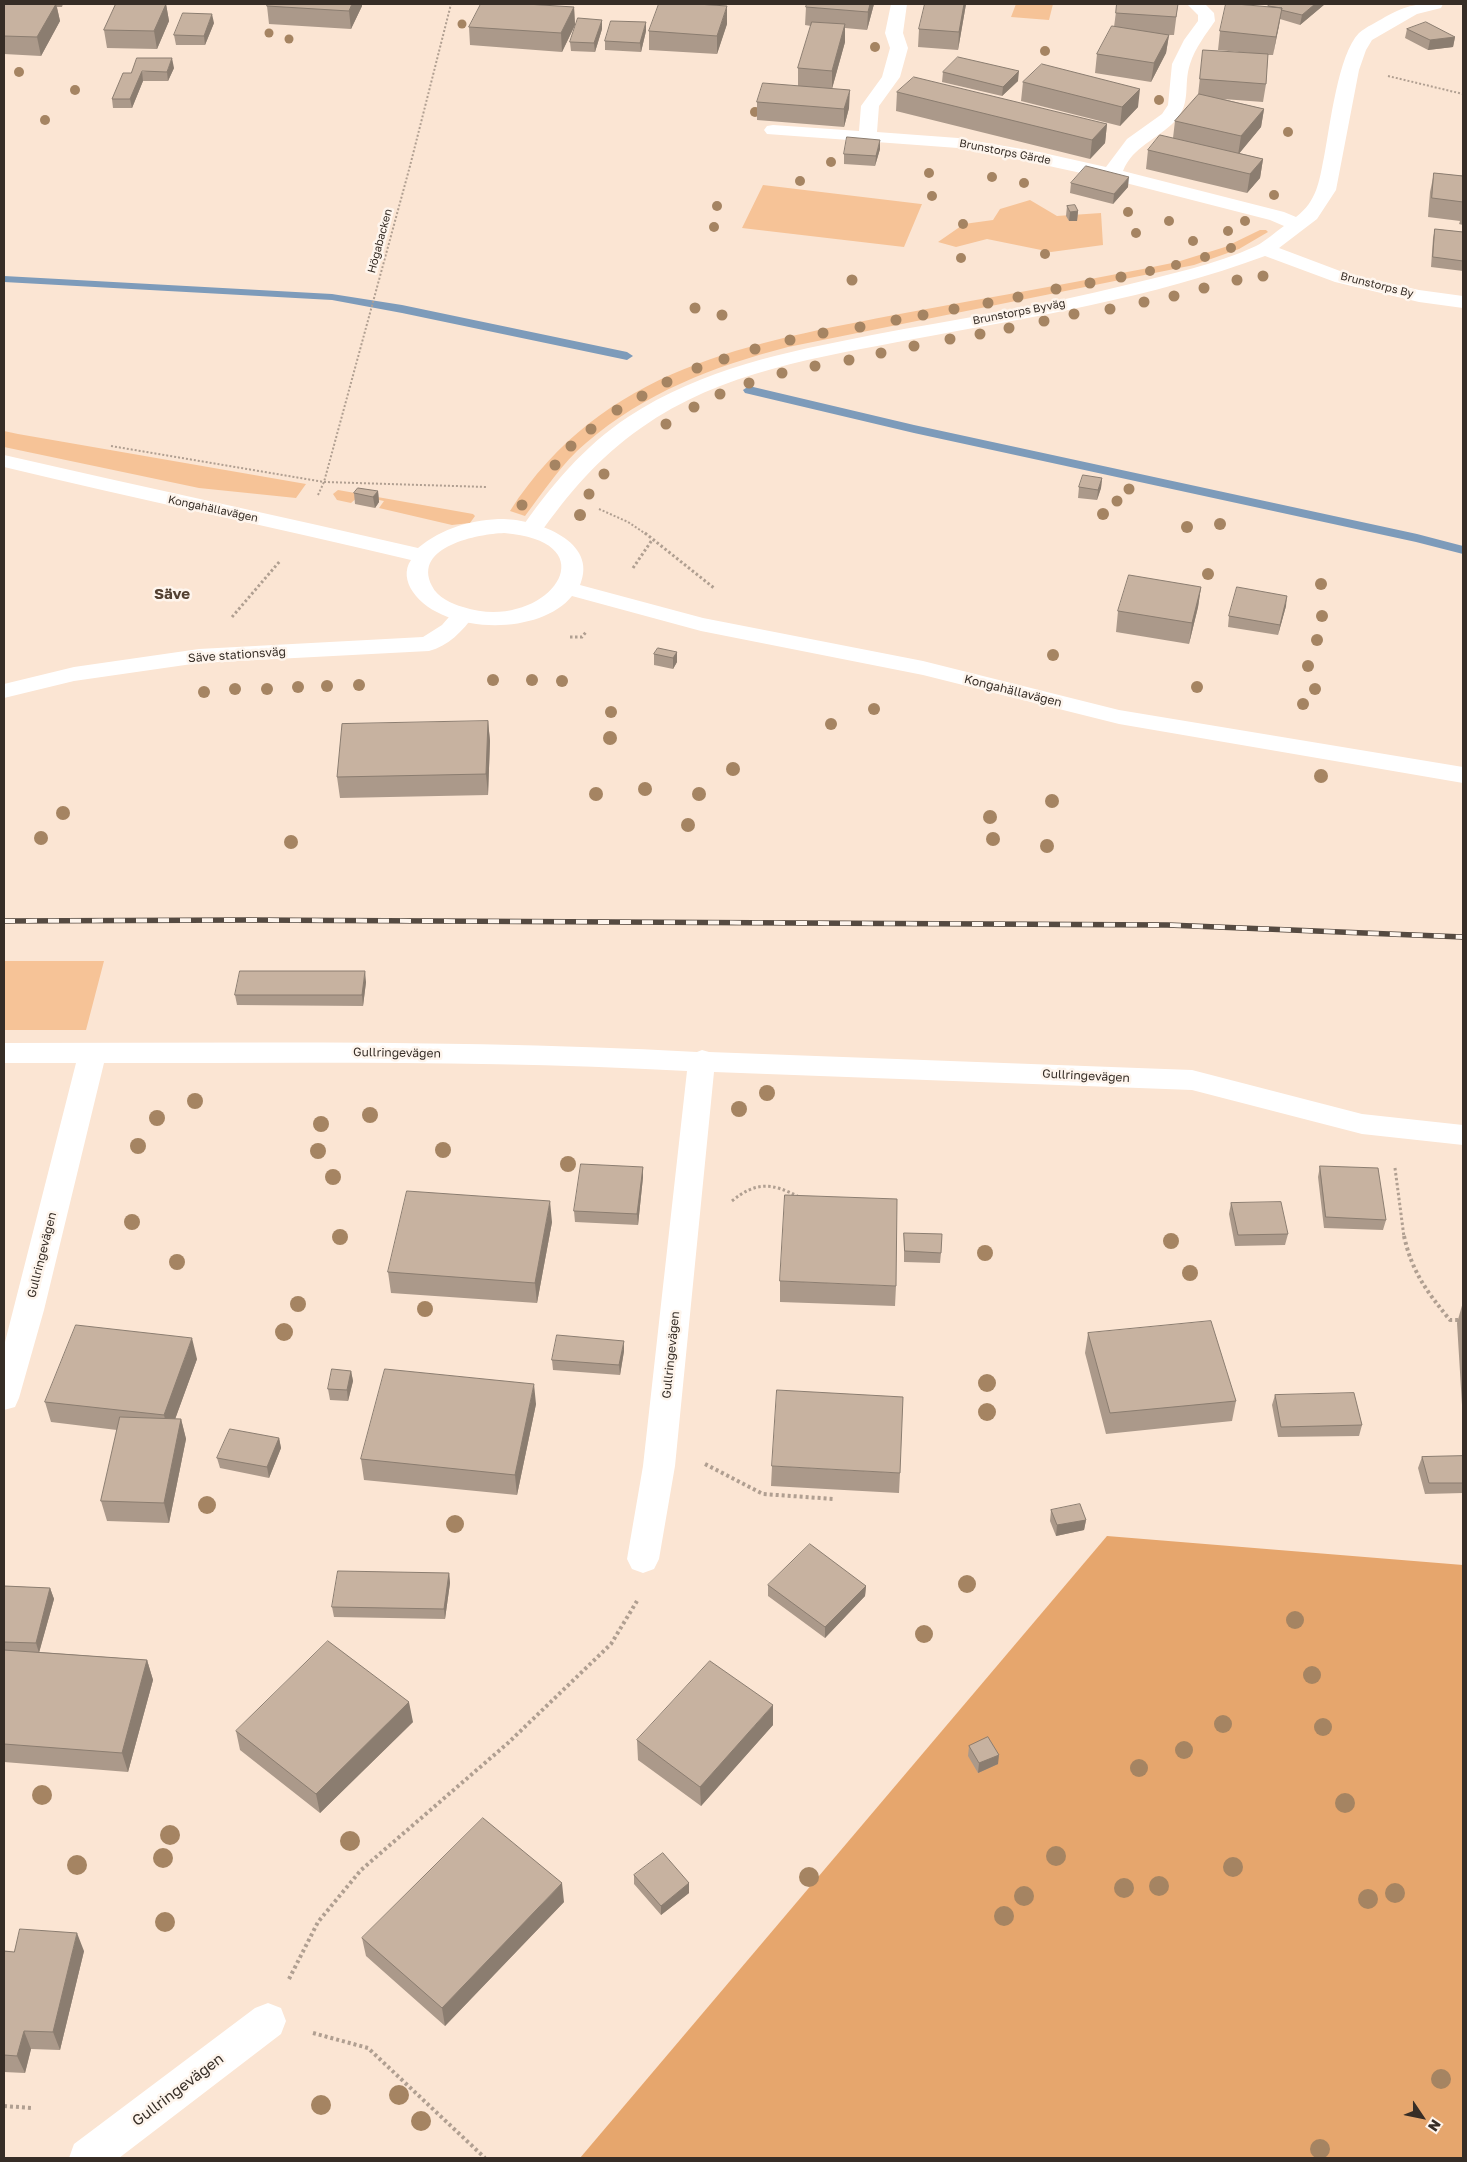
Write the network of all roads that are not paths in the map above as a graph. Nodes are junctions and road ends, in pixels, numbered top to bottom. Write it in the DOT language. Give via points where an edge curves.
graph roads {
  1 [pos="899,4"];
  2 [pos="1195,4"];
  3 [pos="1435,4"];
  4 [pos="1405,7"];
  5 [pos="773,130"];
  6 [pos="868,136"];
  7 [pos="1112,174"];
  8 [pos="1299,225"];
  9 [pos="1265,250"];
  10 [pos="1463,302"];
  11 [pos="4,461"];
  12 [pos="532,530"];
  13 [pos="423,556"];
  14 [pos="566,588"];
  15 [pos="463,615"];
  16 [pos="4,691"];
  17 [pos="1463,775"];
  18 [pos="4,1053"];
  19 [pos="92,1054"];
  20 [pos="702,1060"];
  21 [pos="1463,1135"];
  22 [pos="4,1398"];
  23 [pos="643,1559"];
  24 [pos="268,2021"];
  25 [pos="88,2158"];
  1 -- 6 [label="street" via="894,33 898,48 891,77 870,106"];
  2 -- 7 [label="street" via="1206,13 1207,21 1181,64 1177,105 1168,118 1133,143 1117,162"];
  3 -- 4 [label="street, Brunstorps Byväg"];
  4 -- 8 [label="street, Brunstorps Byväg" via="1365,38 1357,50 1350,70 1327,190 1310,216"];
  5 -- 6 [label="street, Brunstorps Gärde"];
  6 -- 7 [label="street, Brunstorps Gärde" via="958,143"];
  7 -- 8 [label="street, Brunstorps Gärde" via="1277,216"];
  8 -- 9 [label="street, Brunstorps Byväg"];
  9 -- 10 [label="street, Brunstorps By" via="1342,278 1419,296"];
  9 -- 12 [label="street, Brunstorps Byväg" via="1209,270 1103,297 789,357 738,371 685,393 633,422 607,442 574,474"];
  11 -- 13 [label="street, Kongahällavägen"];
  12 -- 13 [label="street" via="490,527 462,532 439,542"];
  12 -- 14 [label="street" via="560,544 571,558 573,573"];
  13 -- 15 [label="street" via="418,566 419,586 435,604"];
  14 -- 15 [label="street" via="552,602 517,615 490,618"];
  14 -- 17 [label="street, Kongahällavägen" via="700,624 923,668 1119,718"];
  15 -- 16 [label="street, Säve stationsväg" via="450,630 429,644 199,656 74,674"];
  18 -- 19 [label="street, Gullringevägen"];
  19 -- 20 [label="street, Gullringevägen" via="372,1053"];
  19 -- 22 [label="street, Gullringevägen"];
  20 -- 21 [label="street, Gullringevägen" via="782,1066 1192,1080 1362,1124"];
  20 -- 23 [label="street, Gullringevägen" via="659,1466"];
  24 -- 25 [label="street, Gullringevägen"];
}
